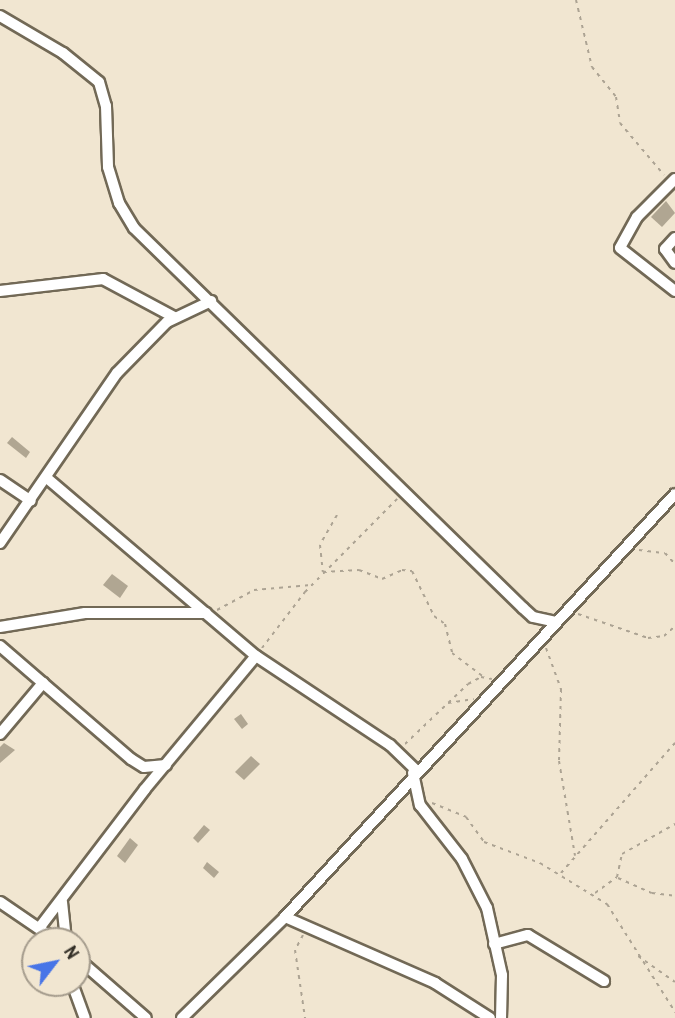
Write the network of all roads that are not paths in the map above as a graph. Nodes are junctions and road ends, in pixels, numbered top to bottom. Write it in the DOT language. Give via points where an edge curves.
graph roads {
  1 [pos="0,16"];
  2 [pos="672,182"];
  3 [pos="675,238"];
  4 [pos="675,263"];
  5 [pos="0,291"];
  6 [pos="675,291"];
  7 [pos="211,301"];
  8 [pos="174,317"];
  9 [pos="48,479"];
  10 [pos="0,480"];
  11 [pos="675,494"];
  12 [pos="31,501"];
  13 [pos="0,543"];
  14 [pos="206,613"];
  15 [pos="533,617"];
  16 [pos="559,618"];
  17 [pos="0,627"];
  18 [pos="541,638"];
  19 [pos="0,646"];
  20 [pos="256,656"];
  21 [pos="43,683"];
  22 [pos="0,734"];
  23 [pos="167,764"];
  24 [pos="144,768"];
  25 [pos="414,772"];
  26 [pos="145,789"];
  27 [pos="0,902"];
  28 [pos="62,902"];
  29 [pos="285,916"];
  30 [pos="40,927"];
  31 [pos="65,927"];
  32 [pos="494,944"];
  33 [pos="91,970"];
  34 [pos="604,981"];
  35 [pos="77,997"];
  36 [pos="85,1018"];
  37 [pos="146,1018"];
  38 [pos="182,1018"];
  39 [pos="490,1018"];
  40 [pos="501,1018"];
  1 -- 7 [label="street" via="63,53 99,82 106,106 106,155 126,216"];
  2 -- 6 [label="street" via="637,217 620,248"];
  3 -- 4 [label="street" via="665,249"];
  5 -- 8 [label="street" via="103,279"];
  7 -- 8 [label="street"];
  7 -- 15 [label="street"];
  8 -- 9 [label="street" via="117,373"];
  9 -- 12 [label="street"];
  9 -- 14 [label="street" via="105,533"];
  10 -- 12 [label="street"];
  11 -- 16 [label="street"];
  12 -- 13 [label="street"];
  14 -- 17 [label="street" via="85,612"];
  14 -- 20 [label="street"];
  15 -- 16 [label="street"];
  15 -- 18 [label="street"];
  16 -- 18 [label="street"];
  18 -- 25 [label="street"];
  19 -- 21 [label="street"];
  20 -- 23 [label="street"];
  20 -- 25 [label="street" via="390,745"];
  21 -- 22 [label="street"];
  21 -- 24 [label="street"];
  23 -- 24 [label="street"];
  23 -- 26 [label="street"];
  24 -- 26 [label="street"];
  25 -- 29 [label="street"];
  25 -- 32 [label="street" via="417,797 474,881 491,918"];
  26 -- 28 [label="street"];
  27 -- 30 [label="street"];
  28 -- 30 [label="street"];
  28 -- 31 [label="street"];
  29 -- 38 [label="street"];
  29 -- 39 [label="street" via="435,983"];
  32 -- 34 [label="street" via="528,935"];
  32 -- 40 [label="street" via="502,975"];
  33 -- 37 [label="street"];
  35 -- 36 [label="street"];
}
